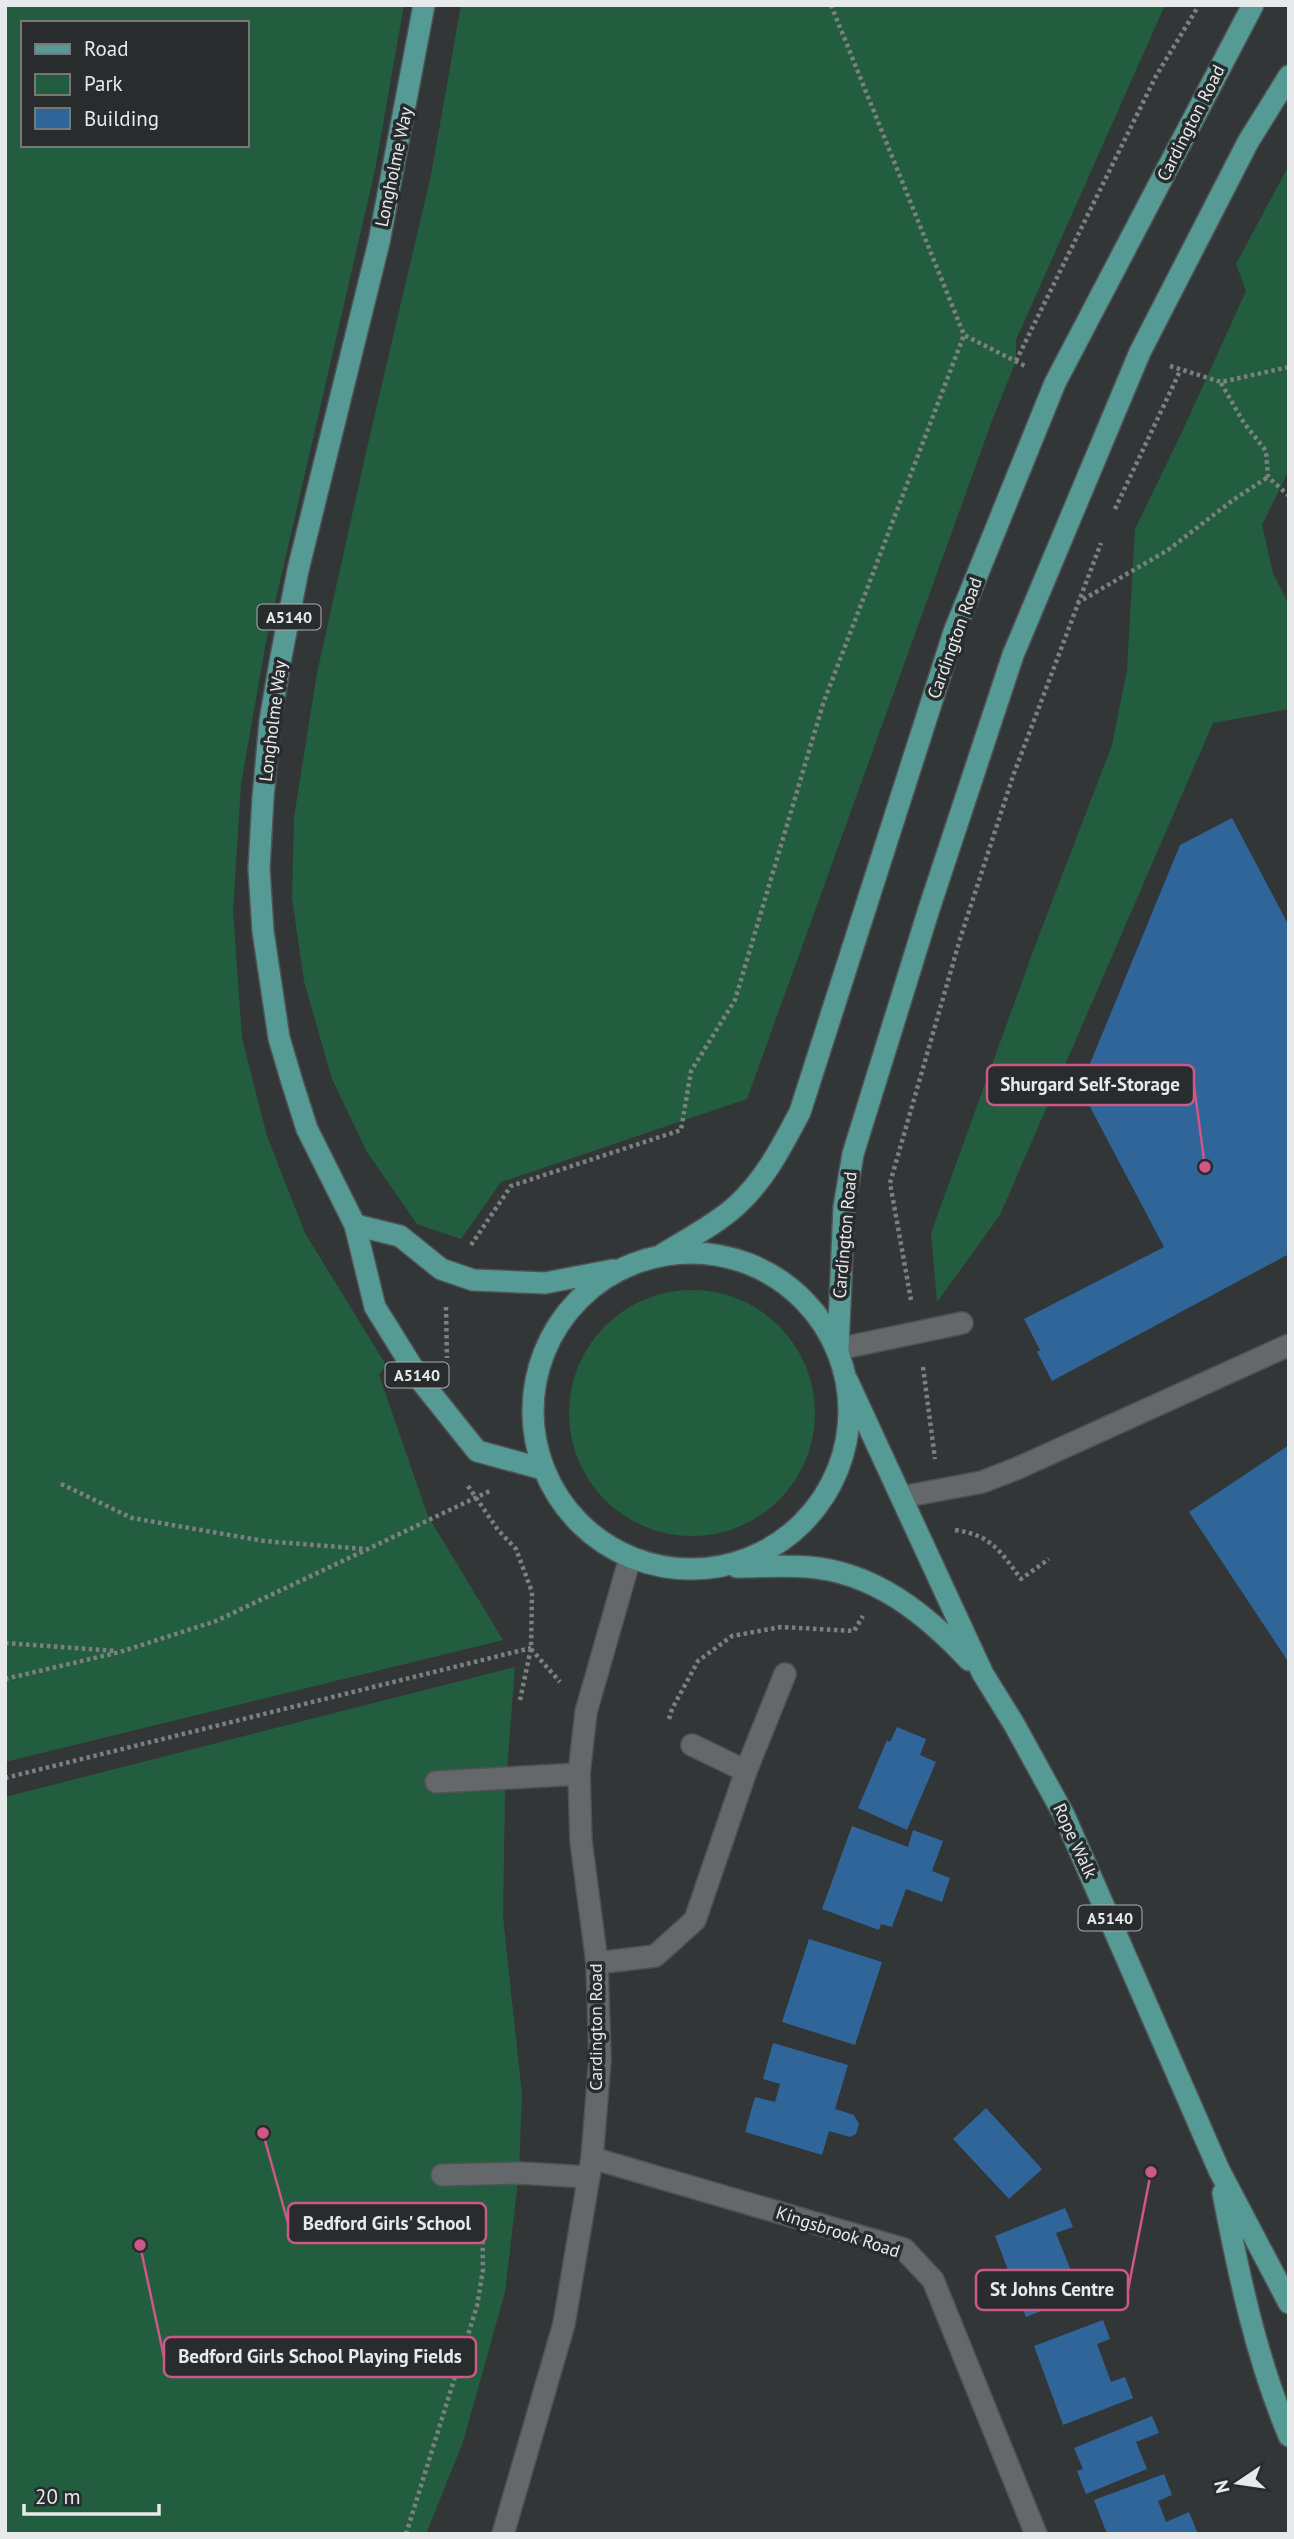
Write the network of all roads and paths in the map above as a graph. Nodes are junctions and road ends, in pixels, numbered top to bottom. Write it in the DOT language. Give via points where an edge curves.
graph roads {
  1 [pos="424,5"];
  2 [pos="831,5"];
  3 [pos="1199,5"];
  4 [pos="1253,5"];
  5 [pos="1289,76"];
  6 [pos="964,335"];
  7 [pos="1289,367"];
  8 [pos="1221,383"];
  9 [pos="1268,477"];
  10 [pos="1289,496"];
  11 [pos="1111,516"];
  12 [pos="1101,541"];
  13 [pos="1077,603"];
  14 [pos="355,1225"];
  15 [pos="663,1254"];
  16 [pos="621,1268"];
  17 [pos="455,1274"];
  18 [pos="962,1324"];
  19 [pos="917,1333"];
  20 [pos="1289,1345"];
  21 [pos="838,1349"];
  22 [pos="847,1380"];
  23 [pos="426,1388"];
  24 [pos="542,1469"];
  25 [pos="460,1475"];
  26 [pos="61,1483"];
  27 [pos="939,1490"];
  28 [pos="476,1497"];
  29 [pos="902,1497"];
  30 [pos="366,1549"];
  31 [pos="630,1558"];
  32 [pos="1049,1559"];
  33 [pos="725,1567"];
  34 [pos="867,1609"];
  35 [pos="5,1643"];
  36 [pos="531,1648"];
  37 [pos="120,1652"];
  38 [pos="785,1674"];
  39 [pos="983,1674"];
  40 [pos="5,1679"];
  41 [pos="520,1700"];
  42 [pos="668,1723"];
  43 [pos="692,1745"];
  44 [pos="746,1771"];
  45 [pos="579,1774"];
  46 [pos="5,1779"];
  47 [pos="436,1782"];
  48 [pos="597,1963"];
  49 [pos="590,2167"];
  50 [pos="1219,2170"];
  51 [pos="442,2175"];
  52 [pos="477,2207"];
  53 [pos="1289,2303"];
  54 [pos="1289,2435"];
  55 [pos="405,2534"];
  56 [pos="503,2534"];
  57 [pos="1036,2534"];
  1 -- 14 [label="main road, Longholme Way / A5140" via="379,242 298,570 270,722 262,810 263,931 279,1038 307,1129"];
  2 -- 6 [label="path"];
  3 -- 6 [label="path" via="1156,76 1017,361"];
  4 -- 15 [label="main road, Cardington Road" via="1055,383 954,632 800,1112 757,1185 734,1208"];
  5 -- 21 [label="main road, Cardington Road" via="1248,142 1140,352 1013,655 853,1154 844,1208"];
  6 -- 17 [label="path" via="823,704 735,1000 691,1071 681,1130 511,1186"];
  7 -- 8 [label="path"];
  8 -- 9 [label="path" via="1266,451"];
  8 -- 11 [label="path" via="1180,371"];
  9 -- 10 [label="path"];
  9 -- 13 [label="path" via="1168,551"];
  12 -- 13 [label="path"];
  13 -- 19 [label="path" via="1013,776 960,939 890,1183"];
  14 -- 17 [label="main road" via="400,1236 441,1269"];
  14 -- 23 [label="main road, Longholme Way / A5140" via="374,1307"];
  15 -- 16 [label="main road"];
  15 -- 21 [label="main road" via="712,1253 752,1264 791,1288 817,1313"];
  16 -- 17 [label="main road" via="545,1283 473,1280"];
  16 -- 24 [label="main road" via="583,1294 555,1328 538,1370 532,1409"];
  17 -- 23 [label="path" via="446,1290 448,1369"];
  18 -- 19 [label="street"];
  19 -- 21 [label="street"];
  19 -- 27 [label="path"];
  20 -- 27 [label="street" via="1018,1468 982,1482"];
  21 -- 22 [label="main road"];
  22 -- 29 [label="main road, Rope Walk / A5140"];
  22 -- 33 [label="main road" via="849,1430 836,1477 808,1518 771,1549"];
  23 -- 24 [label="main road, Longholme Way / A5140" via="477,1451"];
  24 -- 28 [label="path"];
  24 -- 31 [label="main road" via="587,1532"];
  25 -- 28 [label="path"];
  26 -- 30 [label="path" via="132,1518 264,1541"];
  27 -- 29 [label="street"];
  27 -- 32 [label="path" via="947,1528 971,1532 995,1544 1021,1579"];
  28 -- 30 [label="path"];
  28 -- 36 [label="path" via="516,1549 524,1567 532,1592"];
  29 -- 39 [label="main road, Rope Walk / A5140"];
  30 -- 37 [label="path" via="216,1621"];
  31 -- 33 [label="main road" via="677,1570"];
  31 -- 45 [label="street, Cardington Road" via="586,1712"];
  33 -- 39 [label="main road, Rope Walk / A5140" via="808,1567 880,1587 944,1633"];
  34 -- 42 [label="path" via="854,1631 781,1627 732,1636 698,1661"];
  35 -- 37 [label="path"];
  36 -- 41 [label="path"];
  36 -- 46 [label="path"];
  37 -- 40 [label="path"];
  38 -- 44 [label="street"];
  39 -- 50 [label="main road, Rope Walk / A5140" via="1063,1815"];
  43 -- 44 [label="street"];
  44 -- 48 [label="street" via="695,1920 655,1956"];
  45 -- 47 [label="street"];
  45 -- 48 [label="street, Cardington Road" via="580,1841"];
  48 -- 49 [label="street, Cardington Road" via="600,2059"];
  49 -- 51 [label="street, Kingsbrook Road"];
  49 -- 56 [label="street, Cardington Road" via="564,2325"];
  49 -- 57 [label="street, Kingsbrook Road" via="904,2249 933,2280"];
  50 -- 53 [label="main road, Rope Walk / A5140"];
  50 -- 54 [label="main road, Rope Walk / A5140" via="1252,2330"];
  52 -- 55 [label="path" via="482,2207 483,2270 477,2306"];
}
